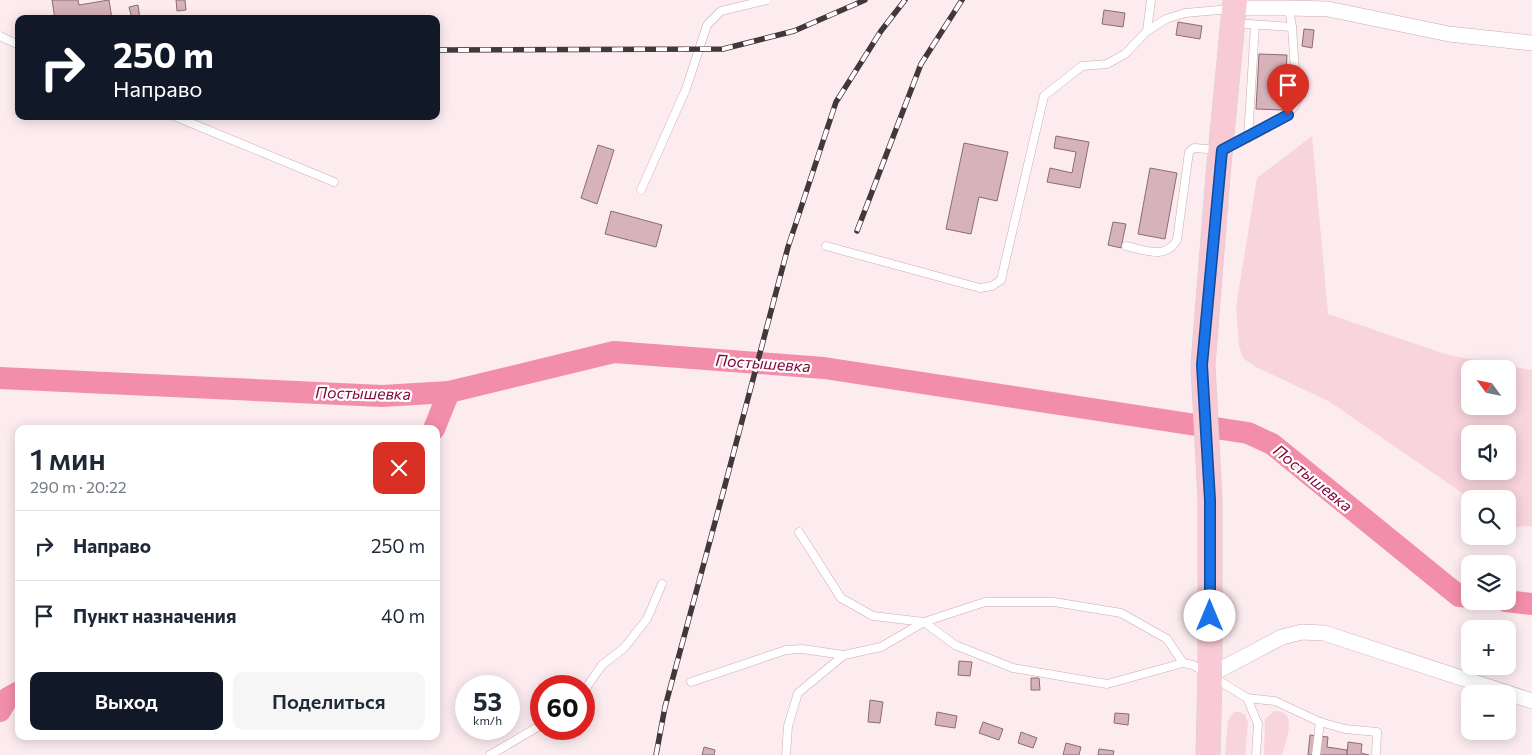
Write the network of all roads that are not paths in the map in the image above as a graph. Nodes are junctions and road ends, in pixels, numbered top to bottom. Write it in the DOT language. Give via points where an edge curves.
graph roads {
  1 [pos="767,0"];
  2 [pos="1151,0"];
  3 [pos="1289,8"];
  4 [pos="1240,14"];
  5 [pos="1292,27"];
  6 [pos="1147,31"];
  7 [pos="0,36"];
  8 [pos="1532,42"];
  9 [pos="15,43"];
  10 [pos="184,120"];
  11 [pos="1248,138"];
  12 [pos="1222,150"];
  13 [pos="334,182"];
  14 [pos="641,190"];
  15 [pos="826,246"];
  16 [pos="1126,246"];
  17 [pos="799,532"];
  18 [pos="662,584"];
  19 [pos="924,622"];
  20 [pos="844,655"];
  21 [pos="1183,663"];
  22 [pos="1210,675"];
  23 [pos="595,676"];
  24 [pos="691,682"];
  25 [pos="1247,698"];
  26 [pos="1532,700"];
  27 [pos="1320,722"];
  28 [pos="530,731"];
  29 [pos="490,755"];
  30 [pos="786,755"];
  31 [pos="1208,755"];
  32 [pos="1256,755"];
  33 [pos="1316,755"];
  34 [pos="1376,755"];
  1 -- 14 [label="lane" via="721,11 707,25 686,89"];
  2 -- 6 [label="lane"];
  3 -- 4 [label="street"];
  3 -- 5 [label="lane"];
  3 -- 8 [label="street" via="1328,9 1449,34"];
  4 -- 5 [label="lane"];
  4 -- 6 [label="lane" via="1185,13 1166,19"];
  4 -- 11 [label="lane"];
  4 -- 12 [label="main road"];
  5 -- 11 [label="lane" via="1297,102 1288,115"];
  6 -- 15 [label="lane" via="1125,54 1107,64 1082,66 1044,96 1001,280 980,288"];
  7 -- 9 [label="lane"];
  10 -- 13 [label="lane"];
  11 -- 12 [label="lane"];
  12 -- 16 [label="lane" via="1194,148 1189,152 1177,240 1172,248 1163,252"];
  12 -- 22 [label="main road" via="1202,365 1210,500"];
  17 -- 19 [label="lane" via="841,598 873,616"];
  18 -- 23 [label="lane" via="647,618 624,648"];
  19 -- 20 [label="lane" via="881,647"];
  19 -- 21 [label="lane" via="955,645 1013,668 1107,684"];
  19 -- 21 [label="lane" via="985,602 1054,602 1122,613 1167,638"];
  20 -- 24 [label="lane" via="786,650"];
  20 -- 30 [label="lane" via="798,693 788,726"];
  21 -- 22 [label="lane"];
  22 -- 25 [label="lane"];
  22 -- 26 [label="street" via="1282,637 1302,632 1324,633"];
  22 -- 31 [label="main road"];
  25 -- 27 [label="lane" via="1275,701"];
  25 -- 32 [label="lane" via="1258,724"];
  27 -- 33 [label="lane"];
  27 -- 34 [label="lane" via="1377,732"];
  28 -- 29 [label="lane"];
}
